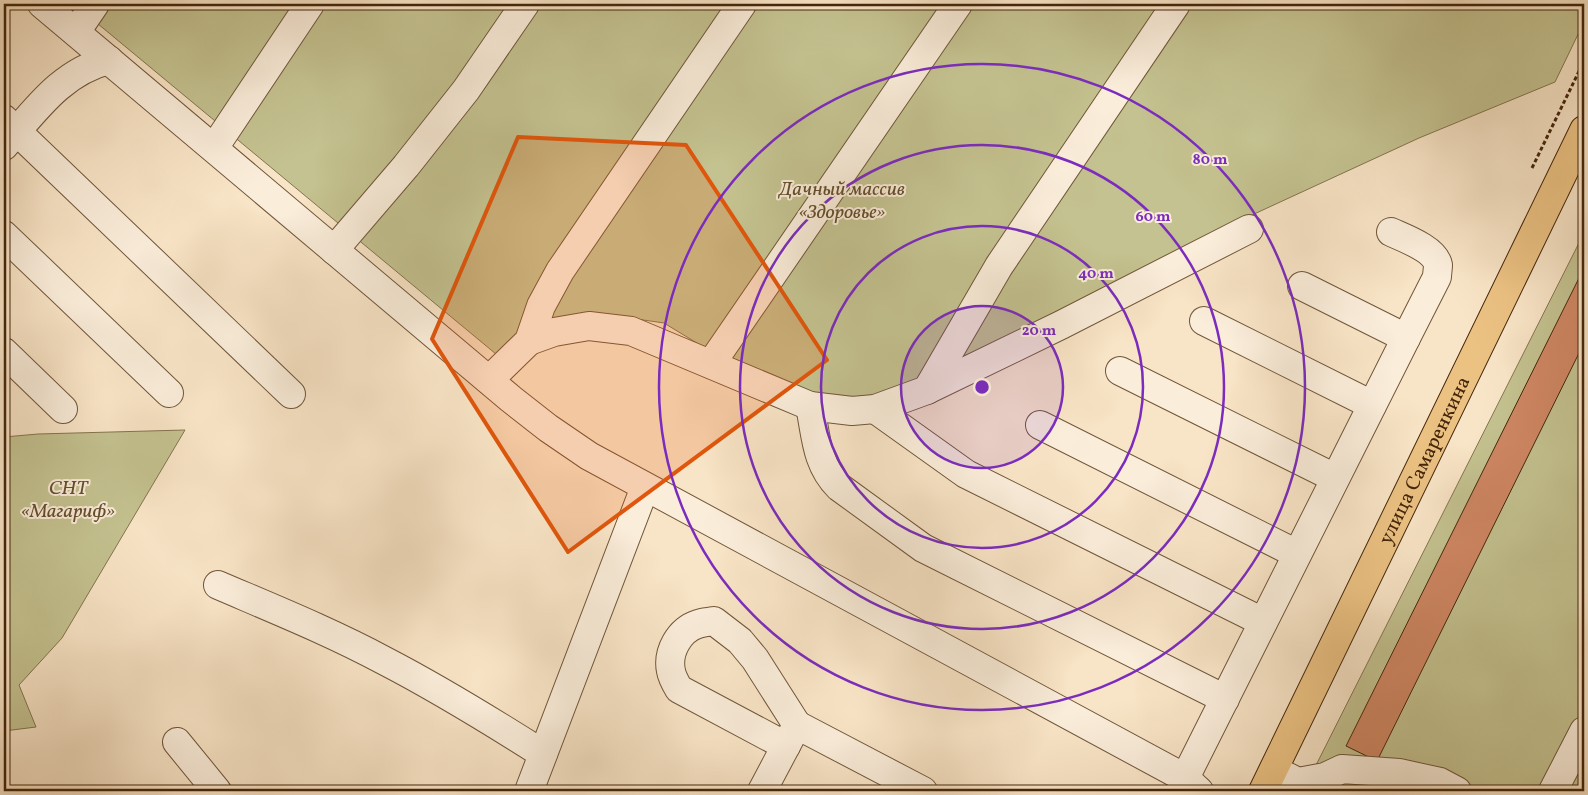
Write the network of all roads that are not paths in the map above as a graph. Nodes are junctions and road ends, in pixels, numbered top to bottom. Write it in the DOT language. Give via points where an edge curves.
graph roads {
  1 [pos="42,4"];
  2 [pos="94,4"];
  3 [pos="310,4"];
  4 [pos="525,4"];
  5 [pos="742,4"];
  6 [pos="958,4"];
  7 [pos="1176,4"];
  8 [pos="76,32"];
  9 [pos="110,60"];
  10 [pos="1584,130"];
  11 [pos="8,132"];
  12 [pos="214,148"];
  13 [pos="1249,229"];
  14 [pos="1391,232"];
  15 [pos="4,235"];
  16 [pos="334,250"];
  17 [pos="1302,286"];
  18 [pos="1204,321"];
  19 [pos="1406,338"];
  20 [pos="529,341"];
  21 [pos="4,352"];
  22 [pos="711,364"];
  23 [pos="1120,371"];
  24 [pos="489,380"];
  25 [pos="927,390"];
  26 [pos="169,393"];
  27 [pos="291,394"];
  28 [pos="1372,405"];
  29 [pos="810,406"];
  30 [pos="63,409"];
  31 [pos="875,409"];
  32 [pos="1040,425"];
  33 [pos="1335,478"];
  34 [pos="645,488"];
  35 [pos="1297,554"];
  36 [pos="218,585"];
  37 [pos="1263,622"];
  38 [pos="1225,699"];
  39 [pos="1584,731"];
  40 [pos="792,736"];
  41 [pos="177,742"];
  42 [pos="543,754"];
  43 [pos="1268,781"];
  44 [pos="1192,784"];
  45 [pos="217,791"];
  46 [pos="529,791"];
  47 [pos="762,791"];
  48 [pos="923,791"];
  49 [pos="1457,791"];
  50 [pos="1553,791"];
  1 -- 8 [label="lane"];
  2 -- 8 [label="lane"];
  3 -- 12 [label="lane"];
  4 -- 16 [label="lane" via="466,90"];
  5 -- 20 [label="lane" via="560,271 541,306"];
  6 -- 22 [label="lane"];
  7 -- 25 [label="lane" via="999,266"];
  8 -- 9 [label="lane"];
  9 -- 11 [label="lane" via="68,78"];
  9 -- 12 [label="lane"];
  10 -- 43 [label="main road, улица Самаренкина"];
  11 -- 27 [label="lane"];
  12 -- 16 [label="lane"];
  13 -- 25 [label="lane"];
  14 -- 19 [label="lane" via="1429,251 1438,266 1436,277"];
  15 -- 26 [label="lane"];
  16 -- 24 [label="lane"];
  17 -- 19 [label="lane"];
  18 -- 28 [label="lane"];
  19 -- 28 [label="lane"];
  20 -- 22 [label="lane" via="554,332 589,326 631,331"];
  20 -- 24 [label="lane"];
  21 -- 30 [label="lane"];
  22 -- 29 [label="lane"];
  23 -- 33 [label="lane"];
  24 -- 34 [label="lane" via="588,456"];
  25 -- 31 [label="lane"];
  28 -- 33 [label="lane"];
  29 -- 31 [label="lane" via="852,411"];
  29 -- 38 [label="lane" via="820,459 829,477 923,548"];
  31 -- 37 [label="lane" via="966,474"];
  32 -- 35 [label="lane"];
  33 -- 35 [label="lane"];
  34 -- 42 [label="lane"];
  34 -- 44 [label="lane"];
  35 -- 37 [label="lane"];
  36 -- 42 [label="lane" via="303,620 385,661 465,705"];
  37 -- 38 [label="lane"];
  38 -- 44 [label="lane"];
  39 -- 50 [label="lane"];
  40 -- 40 [label="lane" via="765,673 740,641 714,622 698,624 684,632 670,656 670,672 679,690"];
  40 -- 47 [label="lane"];
  40 -- 48 [label="lane"];
  41 -- 45 [label="lane"];
  42 -- 46 [label="lane"];
  43 -- 49 [label="lane" via="1298,782 1325,777 1342,769 1399,773 1440,782"];
}
